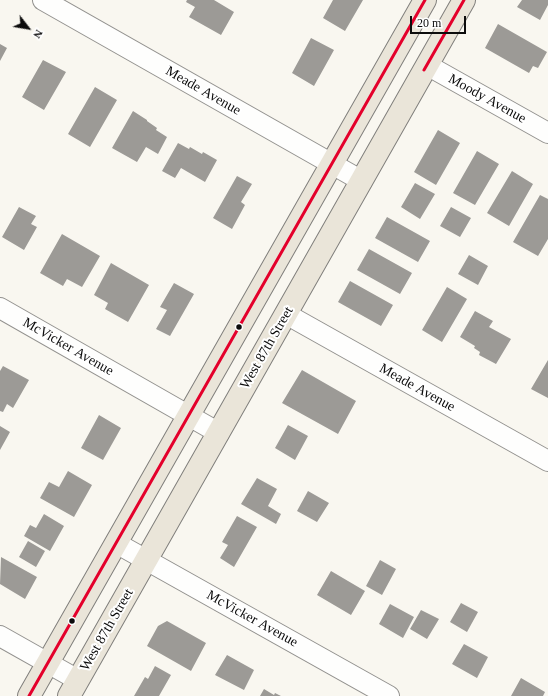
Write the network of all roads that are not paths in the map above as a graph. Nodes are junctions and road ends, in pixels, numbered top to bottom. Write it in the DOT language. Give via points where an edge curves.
graph roads {
  1 [pos="43,0"];
  2 [pos="425,0"];
  3 [pos="464,0"];
  4 [pos="427,65"];
  5 [pos="548,133"];
  6 [pos="332,164"];
  7 [pos="362,181"];
  8 [pos="0,308"];
  9 [pos="286,314"];
  10 [pos="189,415"];
  11 [pos="219,433"];
  12 [pos="548,461"];
  13 [pos="116,543"];
  14 [pos="146,560"];
  15 [pos="0,636"];
  16 [pos="47,663"];
  17 [pos="74,688"];
  18 [pos="29,696"];
  19 [pos="389,696"];
  1 -- 6 [label="street, Meade Avenue"];
  2 -- 6 [label="main road"];
  3 -- 4 [label="main road, West 87th Street"];
  4 -- 5 [label="street, Moody Avenue"];
  4 -- 7 [label="main road, West 87th Street"];
  6 -- 7 [label="street, Meade Avenue"];
  6 -- 10 [label="main road"];
  7 -- 9 [label="main road, West 87th Street"];
  8 -- 10 [label="street, McVicker Avenue"];
  9 -- 11 [label="main road, West 87th Street"];
  9 -- 12 [label="street, Meade Avenue"];
  10 -- 11 [label="street, McVicker Avenue"];
  10 -- 13 [label="main road"];
  11 -- 14 [label="main road, West 87th Street"];
  13 -- 14 [label="street, McVicker Avenue"];
  13 -- 16 [label="main road"];
  14 -- 17 [label="main road, West 87th Street"];
  14 -- 19 [label="street, McVicker Avenue"];
  15 -- 16 [label="street"];
  16 -- 17 [label="street"];
  16 -- 18 [label="main road"];
}
